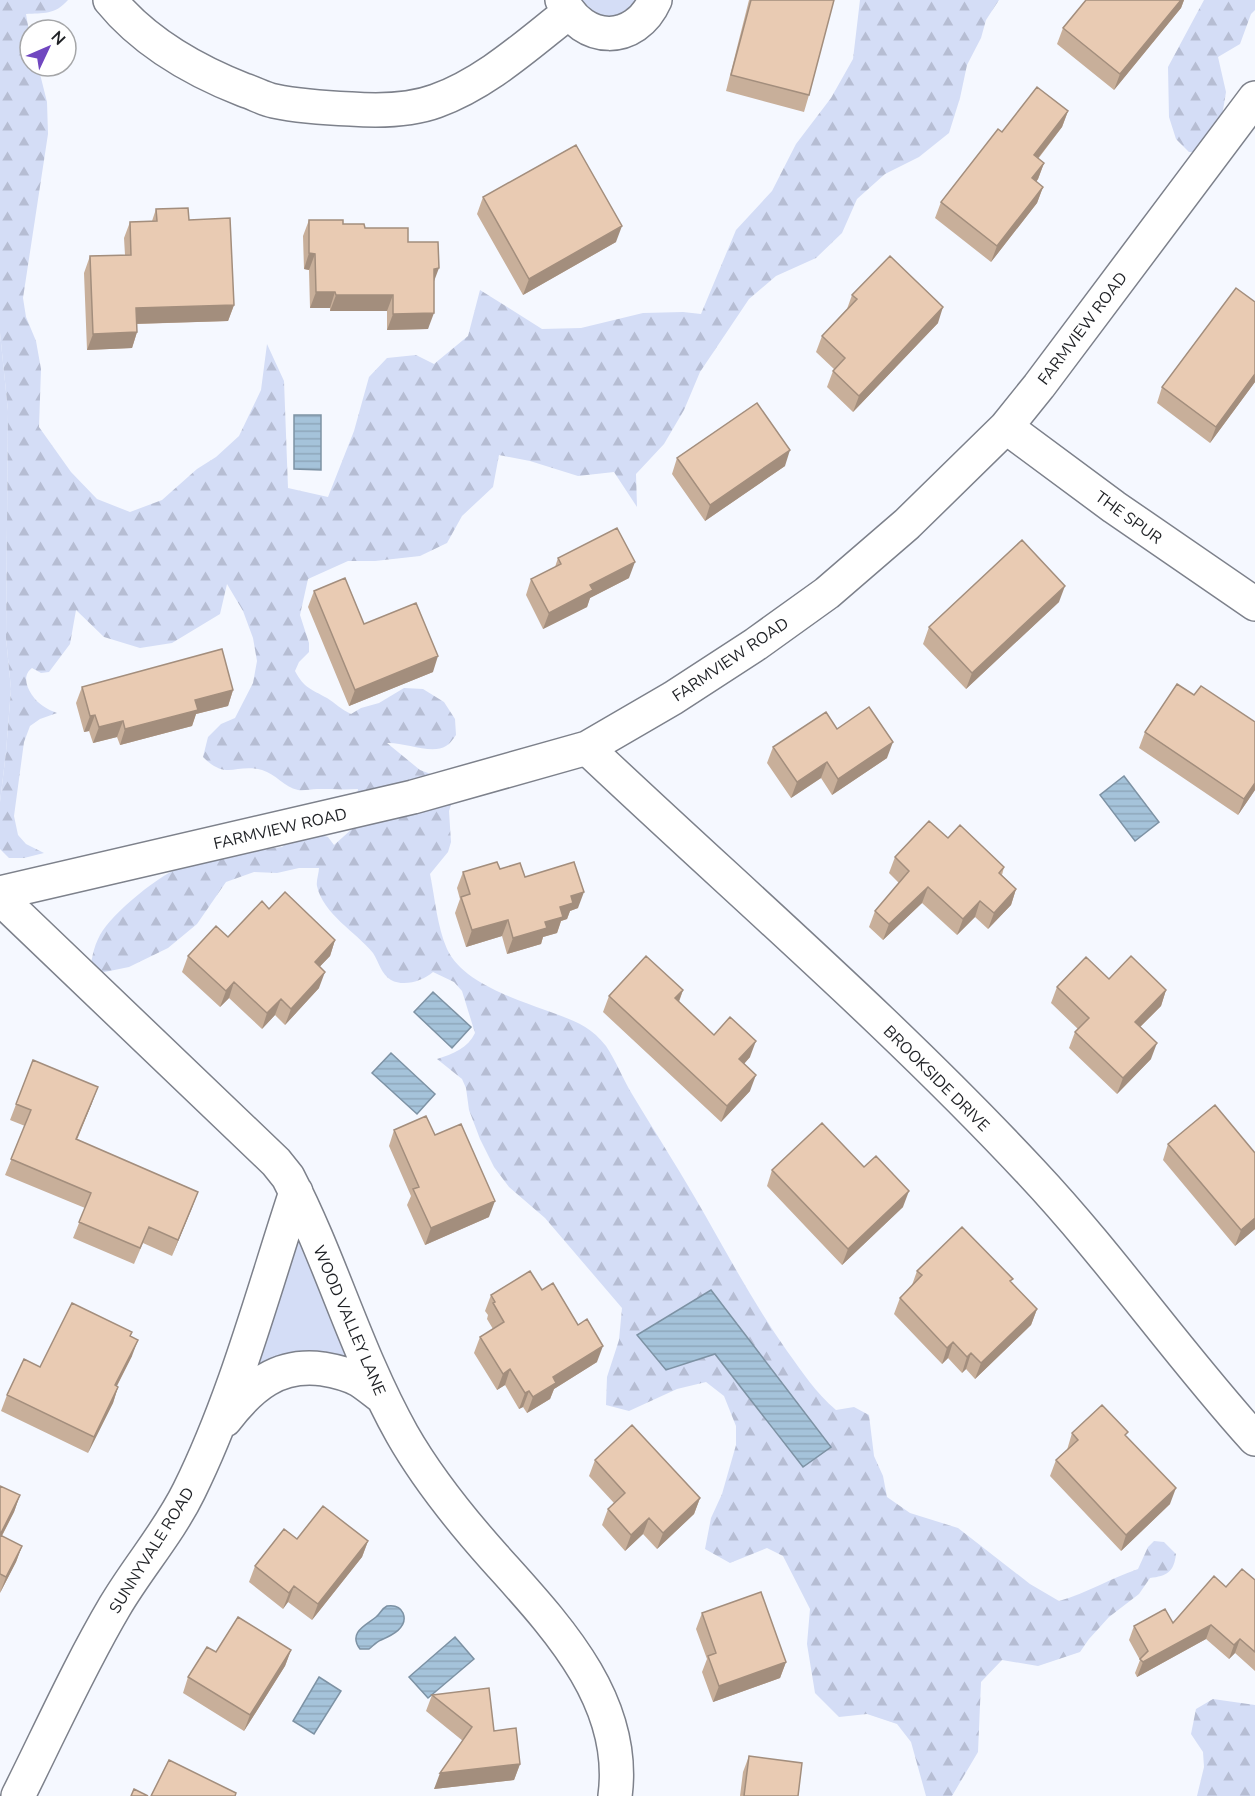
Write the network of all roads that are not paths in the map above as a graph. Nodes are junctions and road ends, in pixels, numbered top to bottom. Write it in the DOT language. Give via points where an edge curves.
graph roads {
  1 [pos="110,0"];
  2 [pos="655,0"];
  3 [pos="565,6"];
  4 [pos="1255,98"];
  5 [pos="1005,426"];
  6 [pos="1255,604"];
  7 [pos="587,748"];
  8 [pos="0,893"];
  9 [pos="0,898"];
  10 [pos="296,1192"];
  11 [pos="382,1397"];
  12 [pos="217,1431"];
  13 [pos="1255,1439"];
  14 [pos="18,1796"];
  15 [pos="615,1796"];
  1 -- 3 [label="street" via="156,45 207,76 273,101 381,111 422,105 477,82"];
  2 -- 3 [label="street" via="642,21 630,29 603,34 577,23"];
  4 -- 5 [label="street, FARMVIEW ROAD"];
  5 -- 6 [label="street, THE SPUR"];
  5 -- 7 [label="street, FARMVIEW ROAD" via="907,524 827,593 673,698"];
  7 -- 8 [label="street, FARMVIEW ROAD" via="413,798"];
  7 -- 13 [label="street, BROOKSIDE DRIVE" via="821,964 991,1131 1078,1225"];
  9 -- 10 [label="street, WOOD VALLEY LANE" via="276,1162"];
  10 -- 11 [label="street, WOOD VALLEY LANE"];
  10 -- 12 [label="street, SUNNYVALE ROAD"];
  11 -- 12 [label="street" via="338,1371 296,1368 262,1382"];
  11 -- 15 [label="street, WOOD VALLEY LANE" via="429,1475 572,1648 593,1684 608,1723 615,1754"];
  12 -- 14 [label="street, SUNNYVALE ROAD" via="178,1512 116,1604 89,1653"];
}
